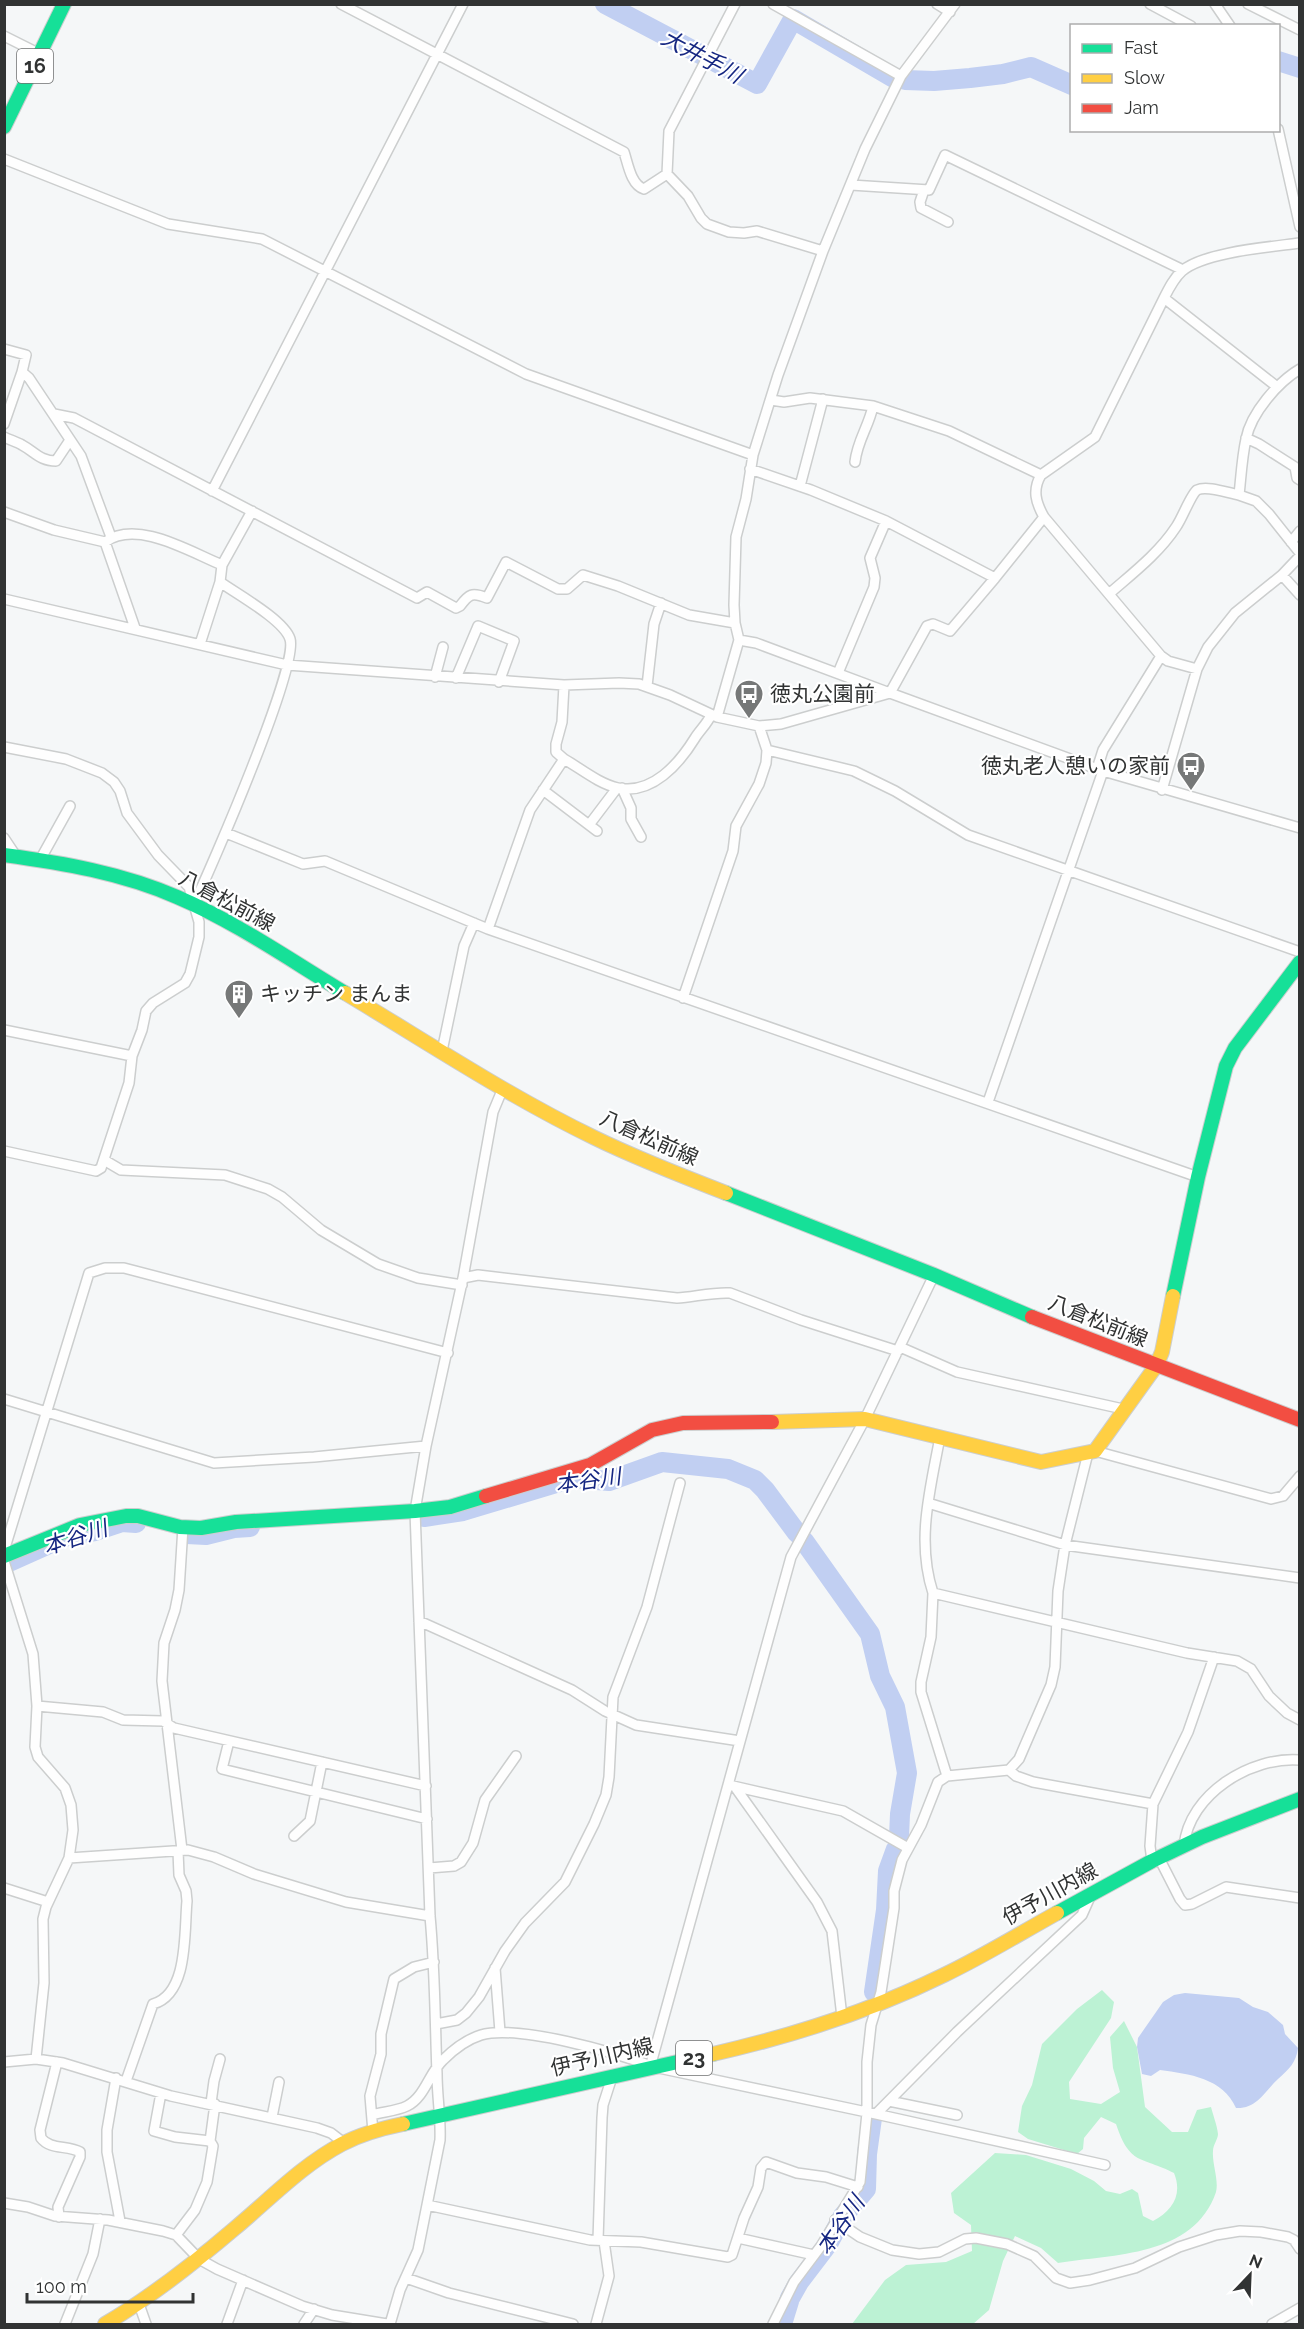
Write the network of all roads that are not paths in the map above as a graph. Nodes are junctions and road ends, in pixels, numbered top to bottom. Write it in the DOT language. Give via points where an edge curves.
graph roads {
  1 [pos="64,4"];
  2 [pos="341,4"];
  3 [pos="463,4"];
  4 [pos="735,4"];
  5 [pos="773,4"];
  6 [pos="937,4"];
  7 [pos="1150,4"];
  8 [pos="1215,4"];
  9 [pos="1248,4"];
  10 [pos="953,8"];
  11 [pos="1187,24"];
  12 [pos="1229,24"];
  13 [pos="1299,30"];
  14 [pos="4,36"];
  15 [pos="40,54"];
  16 [pos="436,54"];
  17 [pos="901,76"];
  18 [pos="4,127"];
  19 [pos="1279,132"];
  20 [pos="4,159"];
  21 [pos="667,174"];
  22 [pos="850,185"];
  23 [pos="924,190"];
  24 [pos="948,222"];
  25 [pos="1299,227"];
  26 [pos="1299,243"];
  27 [pos="823,251"];
  28 [pos="1183,270"];
  29 [pos="326,271"];
  30 [pos="1164,298"];
  31 [pos="4,349"];
  32 [pos="1299,369"];
  33 [pos="22,372"];
  34 [pos="1276,386"];
  35 [pos="823,399"];
  36 [pos="771,400"];
  37 [pos="873,406"];
  38 [pos="54,414"];
  39 [pos="4,424"];
  40 [pos="4,437"];
  41 [pos="1246,438"];
  42 [pos="70,440"];
  43 [pos="753,455"];
  44 [pos="855,462"];
  45 [pos="750,469"];
  46 [pos="1041,475"];
  47 [pos="1299,480"];
  48 [pos="800,486"];
  49 [pos="212,491"];
  50 [pos="1239,495"];
  51 [pos="252,511"];
  52 [pos="4,512"];
  53 [pos="1044,517"];
  54 [pos="886,521"];
  55 [pos="1299,531"];
  56 [pos="108,540"];
  57 [pos="1291,542"];
  58 [pos="1299,554"];
  59 [pos="222,565"];
  60 [pos="1282,574"];
  61 [pos="996,578"];
  62 [pos="220,582"];
  63 [pos="1110,593"];
  64 [pos="1299,595"];
  65 [pos="4,599"];
  66 [pos="661,603"];
  67 [pos="735,623"];
  68 [pos="135,628"];
  69 [pos="740,640"];
  70 [pos="200,644"];
  71 [pos="443,647"];
  72 [pos="1161,656"];
  73 [pos="287,665"];
  74 [pos="1197,669"];
  75 [pos="838,673"];
  76 [pos="435,677"];
  77 [pos="456,678"];
  78 [pos="499,682"];
  79 [pos="564,685"];
  80 [pos="647,687"];
  81 [pos="890,693"];
  82 [pos="714,716"];
  83 [pos="759,726"];
  84 [pos="4,747"];
  85 [pos="767,750"];
  86 [pos="564,759"];
  87 [pos="1100,770"];
  88 [pos="619,788"];
  89 [pos="543,790"];
  90 [pos="1162,790"];
  91 [pos="70,806"];
  92 [pos="1299,828"];
  93 [pos="226,833"];
  94 [pos="640,837"];
  95 [pos="4,838"];
  96 [pos="10,855"];
  97 [pos="40,860"];
  98 [pos="1069,871"];
  99 [pos="194,904"];
  100 [pos="474,923"];
  101 [pos="488,929"];
  102 [pos="1299,952"];
  103 [pos="1299,962"];
  104 [pos="683,998"];
  105 [pos="4,1030"];
  106 [pos="442,1051"];
  107 [pos="132,1056"];
  108 [pos="503,1088"];
  109 [pos="988,1102"];
  110 [pos="4,1152"];
  111 [pos="104,1161"];
  112 [pos="1198,1177"];
  113 [pos="934,1275"];
  114 [pos="463,1282"];
  115 [pos="899,1349"];
  116 [pos="448,1353"];
  117 [pos="1156,1366"];
  118 [pos="4,1399"];
  119 [pos="1123,1409"];
  120 [pos="46,1412"];
  121 [pos="866,1419"];
  122 [pos="1299,1420"];
  123 [pos="940,1437"];
  124 [pos="426,1446"];
  125 [pos="1091,1452"];
  126 [pos="1299,1476"];
  127 [pos="680,1483"];
  128 [pos="928,1503"];
  129 [pos="415,1511"];
  130 [pos="183,1527"];
  131 [pos="1065,1545"];
  132 [pos="4,1554"];
  133 [pos="4,1561"];
  134 [pos="1299,1578"];
  135 [pos="933,1593"];
  136 [pos="419,1622"];
  137 [pos="1056,1622"];
  138 [pos="1214,1657"];
  139 [pos="37,1706"];
  140 [pos="613,1715"];
  141 [pos="1299,1720"];
  142 [pos="168,1725"];
  143 [pos="229,1741"];
  144 [pos="740,1741"];
  145 [pos="516,1756"];
  146 [pos="1299,1760"];
  147 [pos="322,1762"];
  148 [pos="1009,1770"];
  149 [pos="946,1776"];
  150 [pos="426,1786"];
  151 [pos="731,1786"];
  152 [pos="317,1792"];
  153 [pos="1299,1799"];
  154 [pos="1153,1804"];
  155 [pos="427,1819"];
  156 [pos="294,1836"];
  157 [pos="1184,1846"];
  158 [pos="908,1848"];
  159 [pos="180,1850"];
  160 [pos="69,1858"];
  161 [pos="1155,1859"];
  162 [pos="429,1868"];
  163 [pos="4,1888"];
  164 [pos="1090,1897"];
  165 [pos="1299,1898"];
  166 [pos="48,1902"];
  167 [pos="430,1916"];
  168 [pos="434,1962"];
  169 [pos="495,1968"];
  170 [pos="876,2005"];
  171 [pos="842,2017"];
  172 [pos="436,2024"];
  173 [pos="500,2032"];
  174 [pos="36,2059"];
  175 [pos="220,2059"];
  176 [pos="4,2062"];
  177 [pos="57,2062"];
  178 [pos="436,2065"];
  179 [pos="654,2067"];
  180 [pos="612,2077"];
  181 [pos="116,2078"];
  182 [pos="126,2081"];
  183 [pos="279,2082"];
  184 [pos="161,2092"];
  185 [pos="889,2101"];
  186 [pos="213,2104"];
  187 [pos="872,2113"];
  188 [pos="372,2115"];
  189 [pos="439,2115"];
  190 [pos="957,2115"];
  191 [pos="272,2116"];
  192 [pos="373,2132"];
  193 [pos="210,2141"];
  194 [pos="344,2143"];
  195 [pos="1105,2165"];
  196 [pos="858,2187"];
  197 [pos="4,2203"];
  198 [pos="427,2205"];
  199 [pos="59,2217"];
  200 [pos="100,2219"];
  201 [pos="835,2220"];
  202 [pos="120,2222"];
  203 [pos="176,2235"];
  204 [pos="738,2238"];
  205 [pos="601,2241"];
  206 [pos="1299,2249"];
  207 [pos="814,2255"];
  208 [pos="199,2259"];
  209 [pos="406,2278"];
  210 [pos="243,2280"];
  211 [pos="139,2304"];
  212 [pos="1299,2308"];
  213 [pos="314,2309"];
  214 [pos="544,2321"];
  215 [pos="64,2325"];
  216 [pos="105,2325"];
  217 [pos="146,2325"];
  218 [pos="227,2325"];
  219 [pos="304,2325"];
  220 [pos="388,2325"];
  221 [pos="573,2325"];
  222 [pos="596,2325"];
  223 [pos="773,2325"];
  224 [pos="1272,2325"];
  1 -- 15 [label="main road, 16"];
  2 -- 16 [label="street"];
  3 -- 16 [label="street"];
  4 -- 21 [label="street" via="669,131"];
  5 -- 17 [label="street"];
  6 -- 10 [label="street"];
  7 -- 11 [label="street"];
  8 -- 12 [label="street"];
  9 -- 13 [label="street"];
  10 -- 17 [label="street"];
  14 -- 15 [label="street"];
  15 -- 18 [label="main road, 16"];
  16 -- 21 [label="street" via="624,152 638,188 644,189"];
  16 -- 29 [label="street"];
  17 -- 22 [label="street"];
  19 -- 25 [label="street"];
  20 -- 29 [label="street" via="168,224 262,239"];
  21 -- 27 [label="street" via="707,224 729,232 757,231"];
  22 -- 23 [label="street"];
  22 -- 27 [label="street"];
  23 -- 24 [label="street" via="921,208"];
  23 -- 28 [label="street" via="929,190 945,155"];
  26 -- 28 [label="street" via="1224,254"];
  27 -- 36 [label="street"];
  28 -- 30 [label="street"];
  29 -- 43 [label="street" via="526,374"];
  29 -- 49 [label="street"];
  30 -- 34 [label="street"];
  30 -- 46 [label="street" via="1095,437"];
  31 -- 33 [label="street" via="26,355"];
  32 -- 34 [label="street"];
  33 -- 38 [label="street"];
  33 -- 39 [label="street"];
  34 -- 41 [label="street" via="1249,426"];
  35 -- 36 [label="street"];
  35 -- 37 [label="street"];
  35 -- 48 [label="street"];
  36 -- 43 [label="street"];
  37 -- 44 [label="street"];
  37 -- 46 [label="street" via="949,431"];
  38 -- 42 [label="street"];
  38 -- 49 [label="street" via="74,418"];
  40 -- 42 [label="street" via="48,461 56,461"];
  41 -- 47 [label="street" via="1295,467"];
  41 -- 50 [label="street"];
  42 -- 56 [label="street" via="81,456"];
  43 -- 45 [label="street"];
  45 -- 48 [label="street"];
  45 -- 67 [label="street" via="736,537"];
  46 -- 53 [label="street" via="1035,491"];
  48 -- 54 [label="street"];
  49 -- 51 [label="street"];
  50 -- 57 [label="street" via="1256,501"];
  50 -- 63 [label="street" via="1209,489 1194,492 1165,542"];
  51 -- 59 [label="street"];
  51 -- 66 [label="street" via="417,598 427,592 456,608 473,593 487,598 506,562 558,589 567,589 583,575"];
  52 -- 56 [label="street" via="54,530"];
  53 -- 61 [label="street"];
  53 -- 63 [label="street"];
  54 -- 61 [label="street"];
  54 -- 75 [label="street" via="870,558 874,587"];
  55 -- 57 [label="street"];
  56 -- 59 [label="street" via="122,534 143,534"];
  56 -- 68 [label="street"];
  57 -- 58 [label="street"];
  58 -- 60 [label="street"];
  59 -- 62 [label="street"];
  60 -- 64 [label="street"];
  60 -- 74 [label="street" via="1235,613 1213,638"];
  61 -- 81 [label="street" via="950,631 933,624 927,626"];
  62 -- 70 [label="street"];
  62 -- 73 [label="street" via="278,624 290,639"];
  63 -- 72 [label="street"];
  65 -- 68 [label="street"];
  66 -- 67 [label="street" via="689,615"];
  66 -- 80 [label="street" via="654,624"];
  67 -- 69 [label="street"];
  68 -- 70 [label="street"];
  69 -- 75 [label="street"];
  69 -- 82 [label="street"];
  70 -- 73 [label="street"];
  71 -- 76 [label="street"];
  72 -- 74 [label="street"];
  72 -- 87 [label="street" via="1103,750"];
  73 -- 76 [label="street"];
  73 -- 93 [label="street"];
  74 -- 90 [label="street"];
  75 -- 81 [label="street"];
  76 -- 77 [label="street"];
  77 -- 78 [label="street"];
  77 -- 78 [label="street" via="478,626 514,641"];
  78 -- 79 [label="street"];
  79 -- 80 [label="street" via="619,682"];
  79 -- 86 [label="street" via="556,744 556,752"];
  80 -- 82 [label="street"];
  81 -- 83 [label="street" via="781,724"];
  81 -- 87 [label="street"];
  82 -- 83 [label="street"];
  82 -- 88 [label="street" via="663,776 641,786"];
  83 -- 85 [label="street"];
  84 -- 99 [label="street" via="66,759 114,782 127,813 158,855 189,887"];
  85 -- 98 [label="street" via="854,771 968,835"];
  85 -- 104 [label="street" via="759,784 736,826 733,851"];
  86 -- 88 [label="street"];
  86 -- 89 [label="street"];
  87 -- 90 [label="street"];
  87 -- 98 [label="street"];
  88 -- 89 [label="street" via="593,828"];
  88 -- 94 [label="street" via="631,808 631,819"];
  89 -- 101 [label="street" via="530,810"];
  90 -- 92 [label="street"];
  91 -- 97 [label="street"];
  93 -- 99 [label="street"];
  93 -- 100 [label="street" via="303,864 325,861"];
  95 -- 96 [label="street"];
  96 -- 97 [label="main road, 八倉松前線"];
  97 -- 99 [label="main road, 八倉松前線" via="138,882"];
  98 -- 102 [label="street"];
  98 -- 109 [label="street"];
  99 -- 106 [label="main road, 八倉松前線"];
  99 -- 107 [label="street" via="199,937 190,974 185,983 146,1011"];
  100 -- 101 [label="street"];
  100 -- 106 [label="street" via="464,946"];
  101 -- 104 [label="street"];
  103 -- 112 [label="main road" via="1226,1066"];
  104 -- 109 [label="street"];
  105 -- 107 [label="street"];
  106 -- 108 [label="main road, 八倉松前線"];
  107 -- 111 [label="street" via="129,1083"];
  108 -- 113 [label="main road, 八倉松前線" via="642,1160"];
  108 -- 114 [label="street" via="493,1112"];
  109 -- 112 [label="street"];
  110 -- 111 [label="street" via="96,1171"];
  111 -- 114 [label="street" via="121,1170 225,1175 268,1189 321,1230 378,1264 418,1278"];
  112 -- 117 [label="main road" via="1174,1302"];
  113 -- 115 [label="street"];
  113 -- 117 [label="main road, 八倉松前線"];
  114 -- 115 [label="street" via="477,1275 676,1299 730,1293 801,1320"];
  114 -- 116 [label="street"];
  115 -- 119 [label="street" via="957,1372"];
  115 -- 121 [label="street"];
  116 -- 120 [label="street" via="124,1268 105,1268 89,1273"];
  116 -- 124 [label="street"];
  117 -- 119 [label="main road"];
  117 -- 122 [label="main road, 八倉松前線"];
  118 -- 120 [label="street"];
  119 -- 125 [label="main road"];
  120 -- 124 [label="street" via="214,1462"];
  120 -- 132 [label="street"];
  121 -- 123 [label="main road"];
  121 -- 129 [label="main road" via="668,1425 590,1465 474,1501"];
  121 -- 144 [label="street" via="791,1557"];
  123 -- 125 [label="main road" via="1041,1462"];
  123 -- 128 [label="street"];
  124 -- 129 [label="street"];
  125 -- 126 [label="street" via="1271,1499 1283,1496"];
  125 -- 131 [label="street"];
  127 -- 140 [label="street" via="647,1607 613,1697"];
  128 -- 131 [label="street"];
  128 -- 135 [label="street" via="924,1556"];
  129 -- 130 [label="main road"];
  129 -- 136 [label="street"];
  130 -- 132 [label="main road" via="138,1516 109,1519 80,1525"];
  130 -- 142 [label="street" via="179,1590 162,1663"];
  131 -- 134 [label="street"];
  131 -- 137 [label="street"];
  133 -- 139 [label="street" via="33,1654"];
  135 -- 137 [label="street"];
  135 -- 149 [label="street" via="931,1637 921,1692"];
  136 -- 140 [label="street" via="572,1690"];
  136 -- 150 [label="street"];
  137 -- 138 [label="street"];
  137 -- 148 [label="street" via="1051,1685 1019,1759"];
  138 -- 141 [label="street" via="1245,1664 1269,1696"];
  138 -- 154 [label="street" via="1188,1732"];
  139 -- 142 [label="street" via="103,1712 123,1720 163,1721"];
  139 -- 160 [label="street" via="38,1757 70,1796 73,1830"];
  140 -- 144 [label="street" via="636,1725"];
  140 -- 169 [label="street" via="606,1795 594,1824 565,1882 525,1923"];
  142 -- 143 [label="street"];
  142 -- 159 [label="street"];
  143 -- 147 [label="street"];
  143 -- 152 [label="street" via="222,1769"];
  144 -- 151 [label="street"];
  145 -- 162 [label="street" via="485,1800 473,1843 461,1862"];
  146 -- 157 [label="street" via="1261,1764 1224,1784 1202,1802 1185,1832"];
  147 -- 150 [label="street"];
  147 -- 152 [label="street"];
  148 -- 149 [label="street"];
  148 -- 154 [label="street" via="1033,1782"];
  149 -- 158 [label="street" via="938,1782"];
  150 -- 155 [label="street"];
  151 -- 158 [label="street" via="843,1811"];
  151 -- 171 [label="street" via="812,1894 832,1931"];
  151 -- 179 [label="street" via="652,2060"];
  152 -- 155 [label="street"];
  152 -- 156 [label="street" via="310,1821"];
  153 -- 157 [label="main road, 伊予川内線 / 23"];
  154 -- 161 [label="street" via="1150,1846"];
  155 -- 162 [label="street"];
  157 -- 161 [label="main road, 伊予川内線 / 23"];
  158 -- 170 [label="street" via="897,1874"];
  159 -- 160 [label="street"];
  159 -- 167 [label="street" via="198,1851 254,1874 346,1902"];
  159 -- 182 [label="street" via="179,1875 187,1901 179,1978 169,1995 153,2004"];
  160 -- 166 [label="street"];
  161 -- 164 [label="main road, 伊予川内線 / 23"];
  161 -- 165 [label="street" via="1185,1905 1226,1887"];
  162 -- 167 [label="street"];
  163 -- 166 [label="street"];
  164 -- 170 [label="main road, 伊予川内線 / 23" via="945,1975"];
  164 -- 185 [label="street" via="1082,1915"];
  166 -- 174 [label="street" via="43,1919 44,1983"];
  167 -- 168 [label="street"];
  168 -- 172 [label="street"];
  168 -- 188 [label="street" via="414,1967 394,1979 370,2096"];
  169 -- 172 [label="street" via="466,2013 457,2020"];
  169 -- 173 [label="street"];
  170 -- 171 [label="main road, 伊予川内線 / 23"];
  170 -- 187 [label="street" via="867,2062"];
  171 -- 179 [label="main road, 伊予川内線 / 23" via="767,2042"];
  172 -- 178 [label="street"];
  173 -- 178 [label="street" via="467,2040"];
  173 -- 179 [label="street" via="530,2034"];
  174 -- 176 [label="street"];
  174 -- 177 [label="street"];
  175 -- 186 [label="street"];
  177 -- 181 [label="street"];
  177 -- 199 [label="street" via="41,2138 50,2145 80,2152 58,2207"];
  178 -- 188 [label="street" via="420,2094 407,2107"];
  178 -- 189 [label="street"];
  179 -- 180 [label="main road, 伊予川内線 / 23"];
  179 -- 187 [label="street"];
  180 -- 189 [label="main road, 伊予川内線 / 23"];
  180 -- 205 [label="street" via="602,2118"];
  181 -- 182 [label="street"];
  181 -- 202 [label="street" via="107,2152"];
  182 -- 184 [label="street"];
  183 -- 191 [label="street"];
  184 -- 186 [label="street"];
  184 -- 193 [label="street" via="154,2131"];
  185 -- 187 [label="street"];
  185 -- 190 [label="street"];
  186 -- 191 [label="street"];
  186 -- 193 [label="street"];
  187 -- 195 [label="street"];
  187 -- 196 [label="street"];
  188 -- 192 [label="street"];
  189 -- 192 [label="main road, 伊予川内線 / 23"];
  189 -- 198 [label="street" via="440,2140"];
  191 -- 194 [label="street" via="331,2133"];
  192 -- 194 [label="main road, 伊予川内線 / 23"];
  193 -- 203 [label="street" via="213,2146 207,2182 195,2210"];
  194 -- 208 [label="main road, 伊予川内線 / 23" via="307,2167"];
  196 -- 201 [label="street"];
  196 -- 204 [label="street" via="766,2162"];
  197 -- 199 [label="street"];
  198 -- 205 [label="street"];
  198 -- 209 [label="street" via="418,2250"];
  199 -- 200 [label="street"];
  200 -- 202 [label="street"];
  200 -- 215 [label="street" via="93,2254"];
  201 -- 206 [label="street" via="860,2237 892,2250 919,2254 939,2252 965,2239 1006,2244 1034,2256 1056,2278 1070,2283 1135,2268 1179,2247 1240,2231 1288,2237"];
  201 -- 207 [label="street"];
  202 -- 203 [label="street"];
  203 -- 208 [label="street"];
  204 -- 205 [label="street" via="728,2257 641,2242"];
  204 -- 207 [label="street"];
  205 -- 222 [label="street" via="609,2276"];
  207 -- 223 [label="street" via="794,2283"];
  208 -- 210 [label="street"];
  208 -- 211 [label="main road, 伊予川内線 / 23"];
  209 -- 214 [label="street"];
  209 -- 220 [label="street"];
  210 -- 213 [label="street"];
  210 -- 218 [label="street"];
  211 -- 216 [label="main road, 伊予川内線 / 23"];
  211 -- 217 [label="street"];
  212 -- 224 [label="street"];
  213 -- 219 [label="street"];
  213 -- 220 [label="street"];
  214 -- 221 [label="street"];
}
